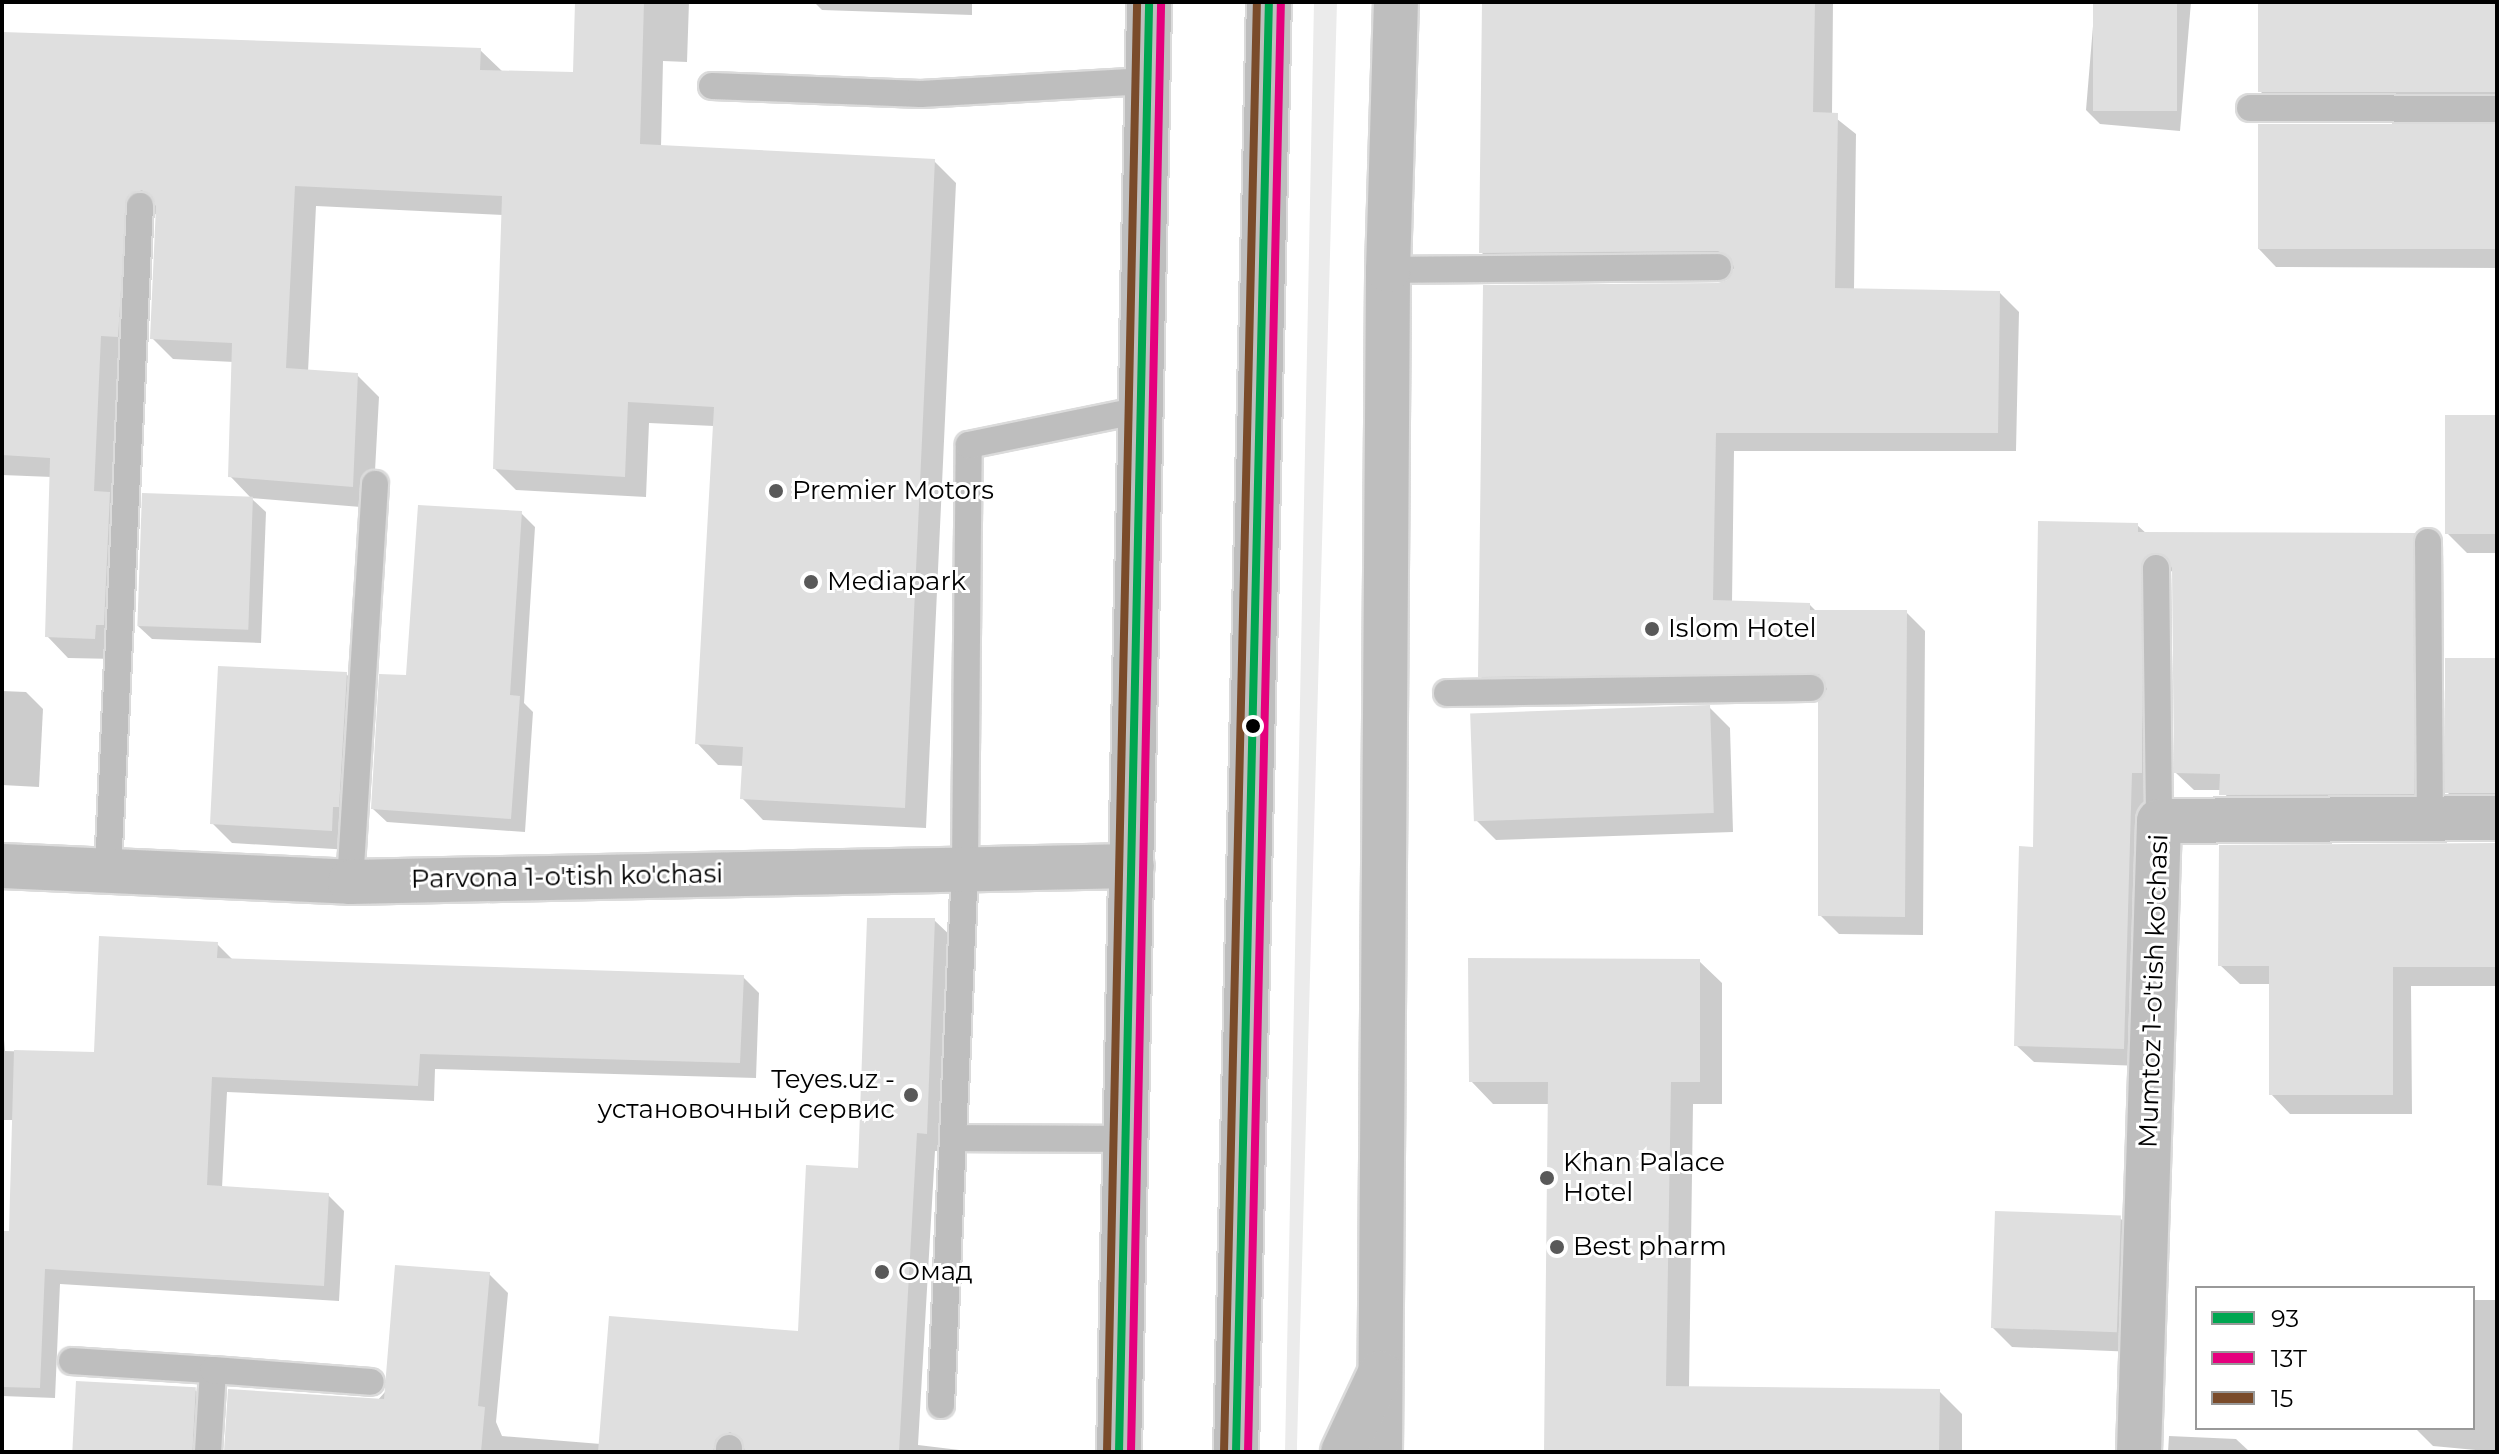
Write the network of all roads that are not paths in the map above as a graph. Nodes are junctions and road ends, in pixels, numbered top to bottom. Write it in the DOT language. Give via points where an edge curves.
graph roads {
  1 [pos="1149,2"];
  2 [pos="1269,2"];
  3 [pos="1396,2"];
  4 [pos="1147,81"];
  5 [pos="712,86"];
  6 [pos="2250,108"];
  7 [pos="2497,109"];
  8 [pos="140,206"];
  9 [pos="1718,267"];
  10 [pos="1388,270"];
  11 [pos="1141,410"];
  12 [pos="375,484"];
  13 [pos="2428,542"];
  14 [pos="2156,568"];
  15 [pos="1811,688"];
  16 [pos="1447,693"];
  17 [pos="2497,818"];
  18 [pos="2430,819"];
  19 [pos="2159,821"];
  20 [pos="2,866"];
  21 [pos="1132,866"];
  22 [pos="108,869"];
  23 [pos="965,869"];
  24 [pos="350,882"];
  25 [pos="953,1138"];
  26 [pos="1127,1139"];
  27 [pos="72,1361"];
  28 [pos="213,1370"];
  29 [pos="1380,1373"];
  30 [pos="371,1382"];
  31 [pos="941,1405"];
  32 [pos="208,1452"];
  33 [pos="1119,1452"];
  34 [pos="1236,1452"];
  35 [pos="1343,1452"];
  36 [pos="1380,1452"];
  37 [pos="2139,1452"];
  1 -- 4 [label="street"];
  2 -- 34 [label="street"];
  3 -- 10 [label="street"];
  4 -- 5 [label="lane" via="921,94"];
  4 -- 11 [label="street"];
  6 -- 7 [label="lane"];
  8 -- 22 [label="lane"];
  9 -- 10 [label="lane"];
  10 -- 29 [label="street"];
  11 -- 21 [label="street"];
  11 -- 23 [label="lane" via="969,445"];
  12 -- 24 [label="lane"];
  13 -- 18 [label="lane"];
  14 -- 19 [label="lane"];
  15 -- 16 [label="lane"];
  17 -- 18 [label="street, Mumtoz 1-o'tish ko'chasi"];
  18 -- 19 [label="street, Mumtoz 1-o'tish ko'chasi"];
  19 -- 37 [label="street, Mumtoz 1-o'tish ko'chasi"];
  20 -- 22 [label="street, Parvona 1-o'tish ko'chasi"];
  21 -- 23 [label="street, Parvona 1-o'tish ko'chasi"];
  21 -- 26 [label="street"];
  22 -- 24 [label="street, Parvona 1-o'tish ko'chasi"];
  23 -- 24 [label="street, Parvona 1-o'tish ko'chasi"];
  23 -- 25 [label="lane"];
  25 -- 26 [label="lane"];
  25 -- 31 [label="lane"];
  26 -- 33 [label="street"];
  27 -- 28 [label="lane"];
  28 -- 30 [label="lane"];
  28 -- 32 [label="lane"];
  29 -- 35 [label="street"];
  29 -- 36 [label="street"];
}
